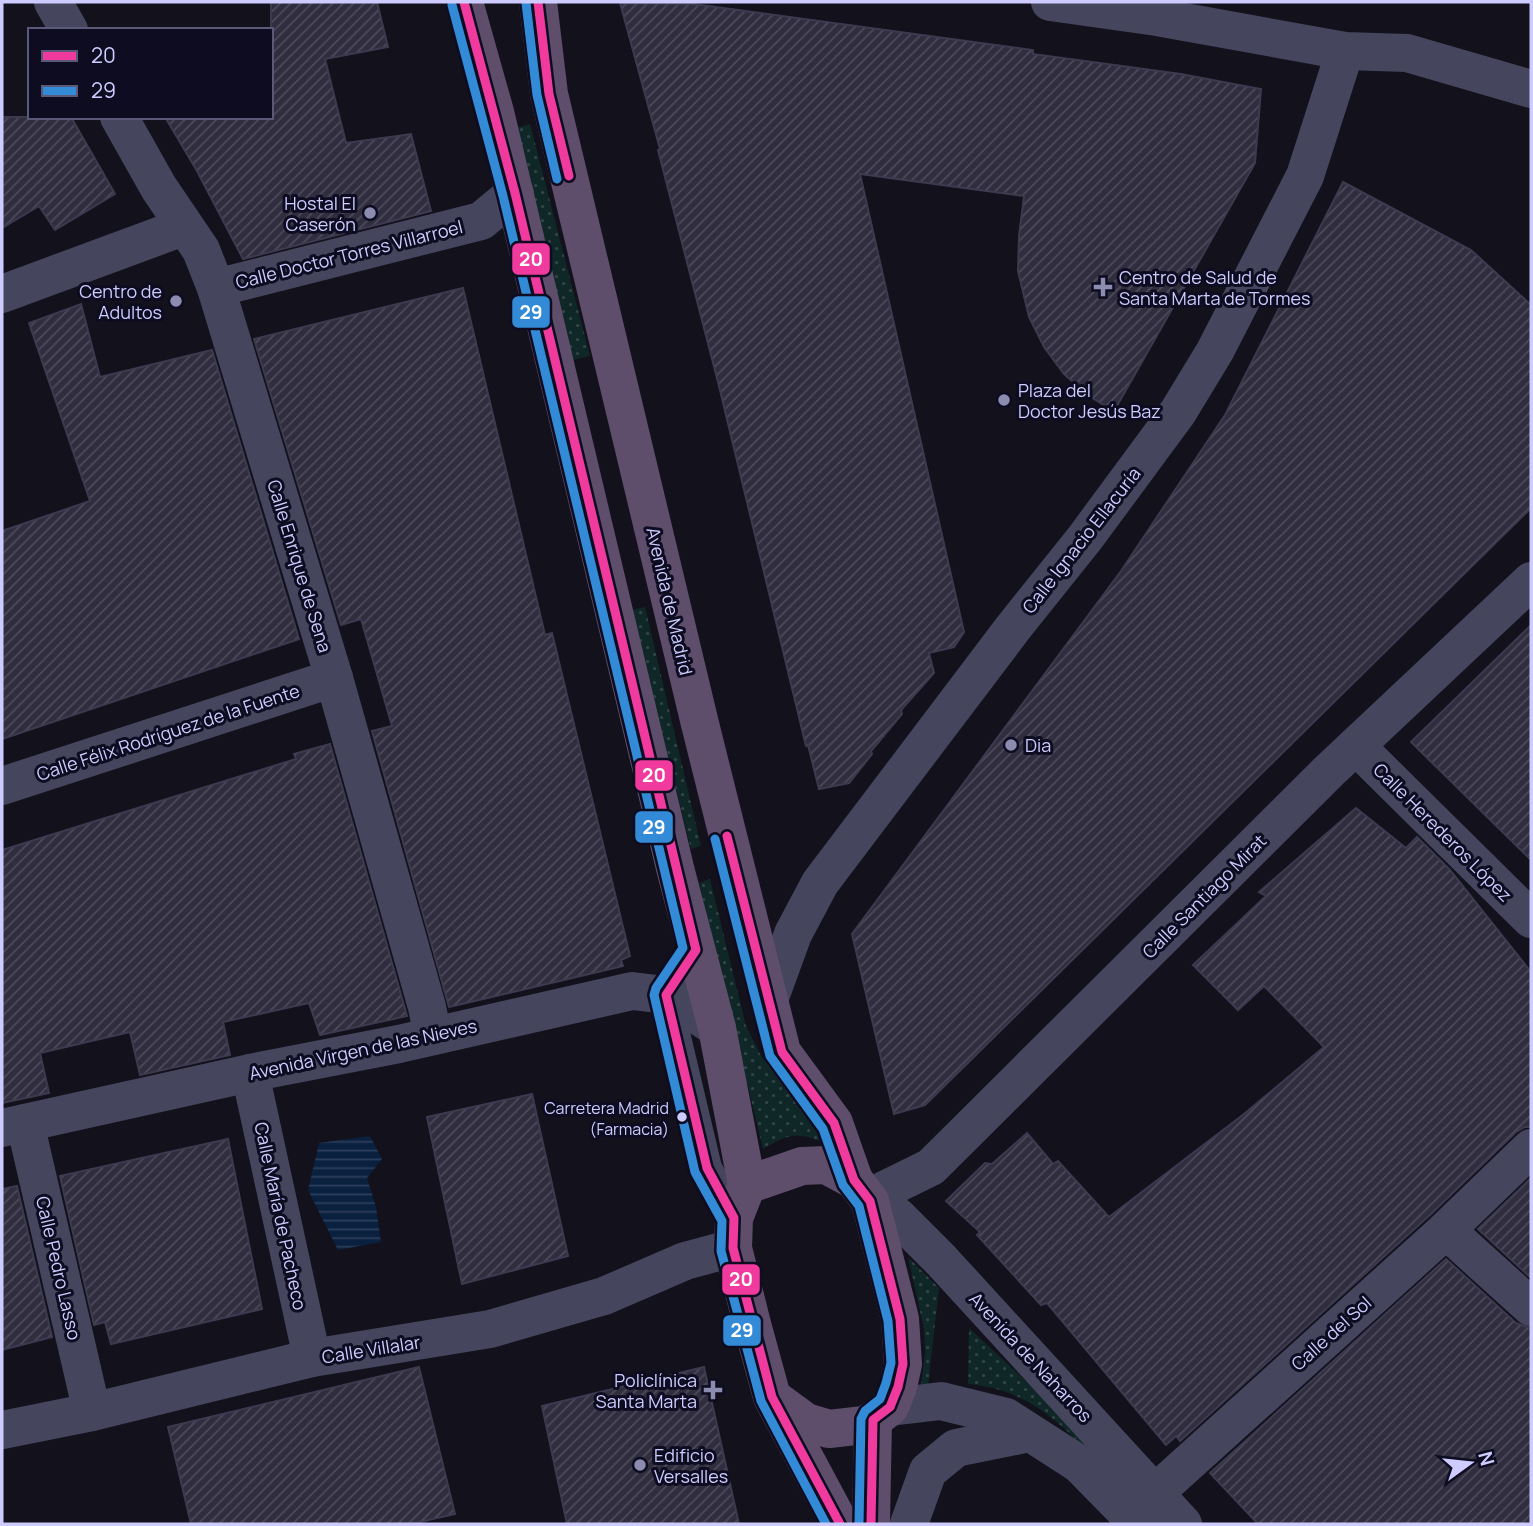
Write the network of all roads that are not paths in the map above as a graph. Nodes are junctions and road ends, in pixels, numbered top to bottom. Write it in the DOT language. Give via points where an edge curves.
graph roads {
  1 [pos="53,2"];
  2 [pos="464,2"];
  3 [pos="538,2"];
  4 [pos="1050,2"];
  5 [pos="1155,10"];
  6 [pos="68,28"];
  7 [pos="1345,51"];
  8 [pos="1531,89"];
  9 [pos="120,119"];
  10 [pos="515,193"];
  11 [pos="184,227"];
  12 [pos="216,288"];
  13 [pos="2,293"];
  14 [pos="1531,581"];
  15 [pos="334,678"];
  16 [pos="1356,746"];
  17 [pos="2,786"];
  18 [pos="1530,915"];
  19 [pos="696,950"];
  20 [pos="666,995"];
  21 [pos="769,1000"];
  22 [pos="717,1028"];
  23 [pos="433,1035"];
  24 [pos="250,1073"];
  25 [pos="13,1126"];
  26 [pos="1531,1148"];
  27 [pos="864,1193"];
  28 [pos="738,1217"];
  29 [pos="1446,1230"];
  30 [pos="1531,1307"];
  31 [pos="312,1359"];
  32 [pos="772,1397"];
  33 [pos="92,1412"];
  34 [pos="882,1414"];
  35 [pos="2,1430"];
  36 [pos="1030,1433"];
  37 [pos="1139,1508"];
  38 [pos="840,1524"];
  39 [pos="871,1524"];
  40 [pos="909,1524"];
  41 [pos="1183,1524"];
  1 -- 6 [label="street"];
  2 -- 10 [label="highway"];
  3 -- 21 [label="highway, Avenida de Madrid" via="549,94"];
  4 -- 5 [label="street"];
  5 -- 7 [label="street"];
  7 -- 8 [label="street" via="1407,53"];
  7 -- 21 [label="street, Calle Ignacio Ellacuría" via="1305,176 1209,362 1093,527 820,883 793,934"];
  9 -- 11 [label="street, Calle Enrique de Sena"];
  10 -- 12 [label="street, Calle Doctor Torres Villarroel" via="481,221"];
  10 -- 19 [label="highway"];
  11 -- 12 [label="street, Calle Enrique de Sena" via="201,250"];
  11 -- 13 [label="street"];
  12 -- 15 [label="street, Calle Enrique de Sena"];
  14 -- 16 [label="street, Calle Santiago Mirat"];
  15 -- 17 [label="street, Calle Félix Rodríguez de la Fuente"];
  15 -- 23 [label="street, Calle Enrique de Sena"];
  16 -- 18 [label="street, Calle Herederos López"];
  16 -- 27 [label="street, Calle Santiago Mirat" via="931,1167"];
  19 -- 20 [label="lane"];
  19 -- 22 [label="highway"];
  20 -- 22 [label="street, Avenida Virgen de las Nieves"];
  20 -- 23 [label="street, Avenida Virgen de las Nieves" via="632,991"];
  20 -- 28 [label="lane" via="707,1168"];
  21 -- 27 [label="highway, Avenida de Madrid" via="782,1052 834,1123"];
  22 -- 28 [label="highway"];
  23 -- 24 [label="street, Avenida Virgen de las Nieves"];
  24 -- 25 [label="street, Avenida Virgen de las Nieves"];
  24 -- 31 [label="street, Calle María de Pacheco"];
  25 -- 33 [label="street, Calle Pedro Lasso"];
  26 -- 29 [label="street, Calle del Sol"];
  27 -- 28 [label="highway" via="826,1165 802,1167"];
  27 -- 34 [label="highway, Avenida de Madrid" via="900,1319 903,1364 898,1387"];
  27 -- 37 [label="street, Avenida de Naharros" via="897,1216 941,1260"];
  28 -- 31 [label="street, Calle Villalar" via="685,1261 604,1296 490,1329"];
  28 -- 32 [label="highway"];
  29 -- 30 [label="street"];
  29 -- 37 [label="street, Calle del Sol"];
  31 -- 33 [label="street, Calle Villalar"];
  32 -- 34 [label="highway" via="806,1422 829,1429 863,1425"];
  32 -- 38 [label="highway"];
  33 -- 35 [label="street, Calle Villalar"];
  34 -- 36 [label="street, Avenida de Naharros" via="941,1401 1006,1418"];
  34 -- 39 [label="highway"];
  36 -- 37 [label="street, Avenida de Naharros"];
  36 -- 40 [label="street" via="956,1448 928,1471"];
  37 -- 41 [label="street, Avenida de Naharros"];
}
